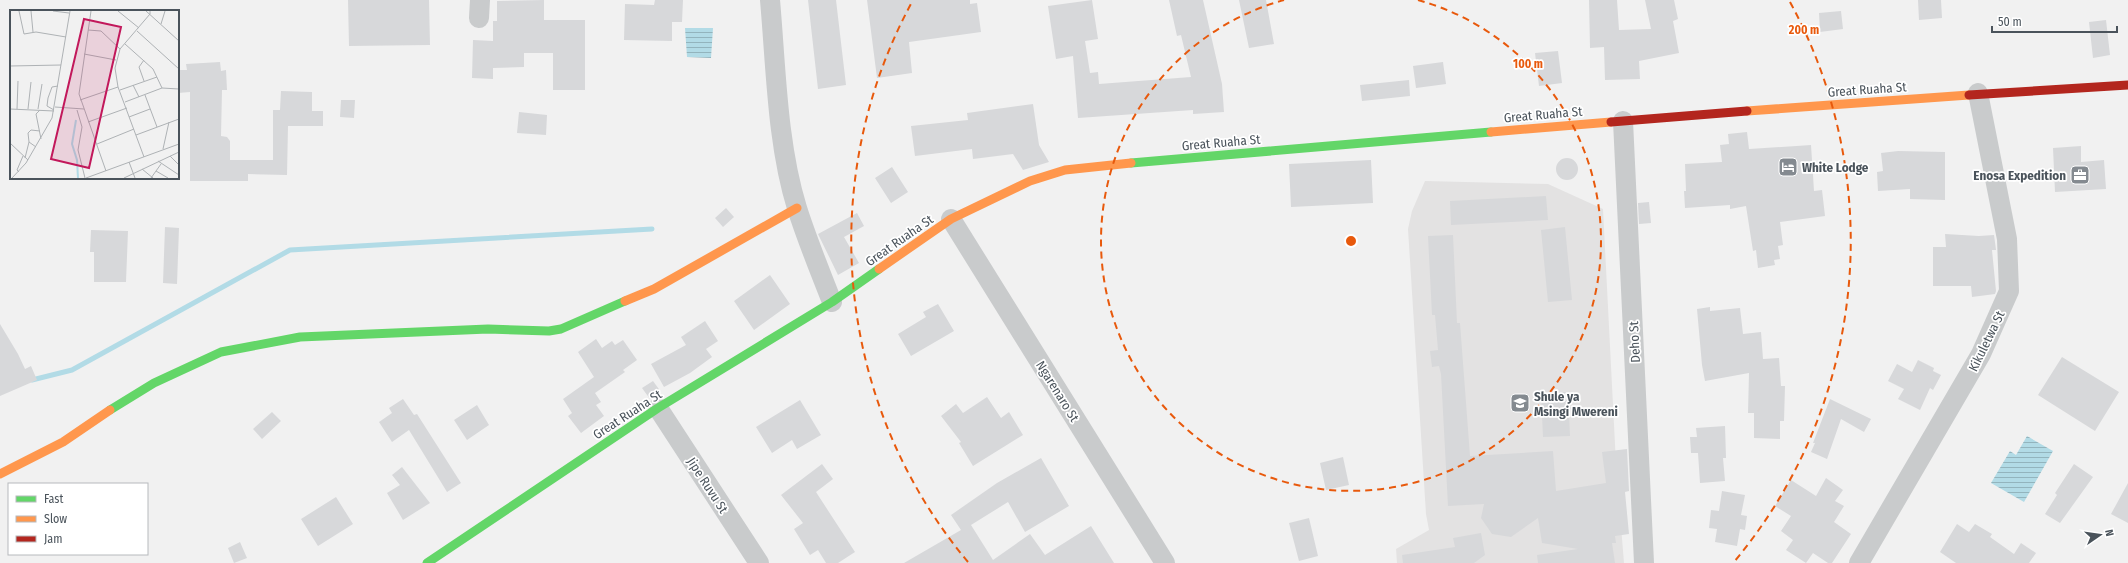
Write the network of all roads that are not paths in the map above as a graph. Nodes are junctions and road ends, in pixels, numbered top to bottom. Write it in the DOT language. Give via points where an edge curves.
graph roads {
  1 [pos="770,0"];
  2 [pos="2128,84"];
  3 [pos="1978,93"];
  4 [pos="1623,121"];
  5 [pos="796,208"];
  6 [pos="951,219"];
  7 [pos="832,302"];
  8 [pos="658,408"];
  9 [pos="0,474"];
  10 [pos="427,563"];
  11 [pos="758,563"];
  12 [pos="1165,563"];
  13 [pos="1644,563"];
  14 [pos="1859,563"];
  1 -- 5 [label="street" via="778,100 786,161"];
  2 -- 3 [label="street, Great Ruaha St"];
  3 -- 4 [label="street, Great Ruaha St"];
  3 -- 14 [label="street, Kikuletwa St" via="2007,239 2009,291 1981,354"];
  4 -- 6 [label="street, Great Ruaha St" via="1064,170 1030,181"];
  4 -- 13 [label="street, Deho St"];
  5 -- 7 [label="street"];
  5 -- 9 [label="street" via="654,289 561,329 488,329 300,337 221,352 154,383 63,442"];
  6 -- 7 [label="street, Great Ruaha St"];
  6 -- 12 [label="street, Ngarenaro St"];
  7 -- 8 [label="street, Great Ruaha St"];
  8 -- 10 [label="street, Great Ruaha St"];
  8 -- 11 [label="street, Jipe Ruvu St"];
}
